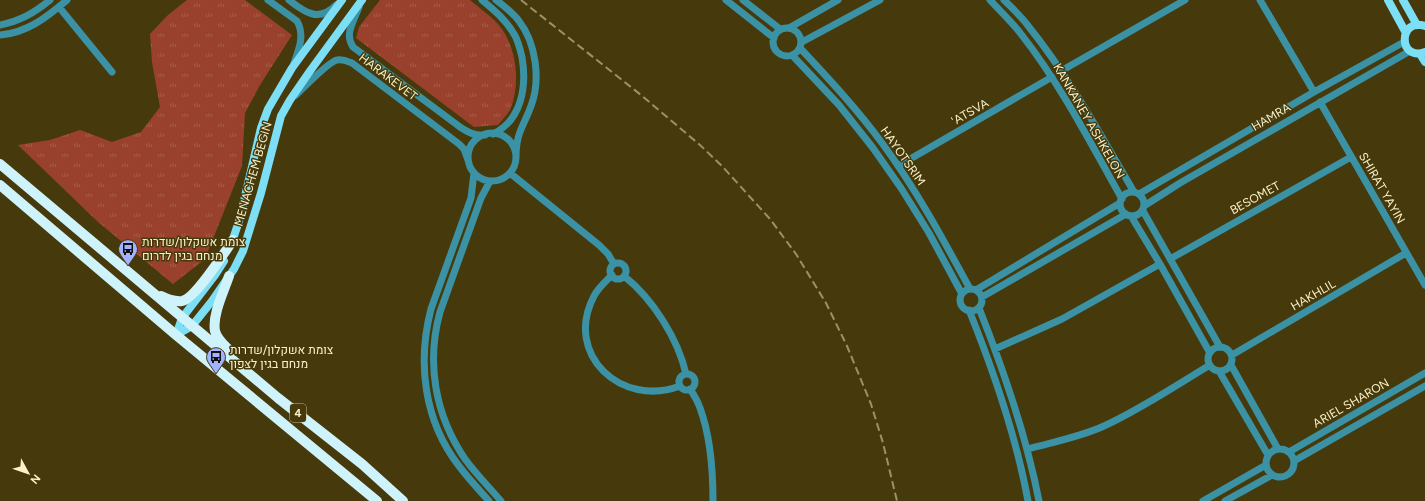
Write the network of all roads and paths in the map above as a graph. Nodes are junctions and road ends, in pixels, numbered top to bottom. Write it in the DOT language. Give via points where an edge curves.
graph roads {
  1 [pos="50,0"];
  2 [pos="67,0"];
  3 [pos="268,0"];
  4 [pos="288,0"];
  5 [pos="341,0"];
  6 [pos="362,0"];
  7 [pos="482,0"];
  8 [pos="496,0"];
  9 [pos="726,0"];
  10 [pos="742,0"];
  11 [pos="838,0"];
  12 [pos="880,0"];
  13 [pos="990,0"];
  14 [pos="1004,0"];
  15 [pos="1186,0"];
  16 [pos="1260,0"];
  17 [pos="1388,0"];
  18 [pos="1403,0"];
  19 [pos="59,7"];
  20 [pos="0,25"];
  21 [pos="1421,26"];
  22 [pos="789,28"];
  23 [pos="780,29"];
  24 [pos="1406,32"];
  25 [pos="0,35"];
  26 [pos="774,38"];
  27 [pos="1404,42"];
  28 [pos="801,45"];
  29 [pos="1410,51"];
  30 [pos="1423,53"];
  31 [pos="792,55"];
  32 [pos="1425,62"];
  33 [pos="292,68"];
  34 [pos="112,72"];
  35 [pos="1061,72"];
  36 [pos="1052,77"];
  37 [pos="1314,92"];
  38 [pos="290,100"];
  39 [pos="1320,102"];
  40 [pos="493,134"];
  41 [pos="484,135"];
  42 [pos="1351,156"];
  43 [pos="516,158"];
  44 [pos="468,160"];
  45 [pos="0,164"];
  46 [pos="898,166"];
  47 [pos="474,173"];
  48 [pos="510,173"];
  49 [pos="490,181"];
  50 [pos="0,185"];
  51 [pos="1137,193"];
  52 [pos="1121,201"];
  53 [pos="1143,208"];
  54 [pos="1128,215"];
  55 [pos="233,240"];
  56 [pos="1406,253"];
  57 [pos="1170,259"];
  58 [pos="614,264"];
  59 [pos="1160,264"];
  60 [pos="229,276"];
  61 [pos="612,276"];
  62 [pos="624,276"];
  63 [pos="1425,285"];
  64 [pos="973,289"];
  65 [pos="150,290"];
  66 [pos="962,294"];
  67 [pos="982,296"];
  68 [pos="979,308"];
  69 [pos="969,310"];
  70 [pos="182,318"];
  71 [pos="192,326"];
  72 [pos="176,336"];
  73 [pos="1220,347"];
  74 [pos="995,349"];
  75 [pos="1210,353"];
  76 [pos="1232,355"];
  77 [pos="1210,365"];
  78 [pos="1231,365"];
  79 [pos="1219,371"];
  80 [pos="686,374"];
  81 [pos="1425,374"];
  82 [pos="254,377"];
  83 [pos="680,386"];
  84 [pos="1425,386"];
  85 [pos="690,389"];
  86 [pos="1028,449"];
  87 [pos="1278,449"];
  88 [pos="1289,452"];
  89 [pos="1268,455"];
  90 [pos="1294,461"];
  91 [pos="1266,465"];
  92 [pos="1272,475"];
  93 [pos="377,501"];
  94 [pos="403,501"];
  95 [pos="489,501"];
  96 [pos="502,501"];
  97 [pos="713,501"];
  98 [pos="1028,501"];
  99 [pos="1039,501"];
  100 [pos="1203,501"];
  101 [pos="1225,501"];
  1 -- 20 [label="street" via="22,19"];
  2 -- 19 [label="street"];
  3 -- 33 [label="street" via="300,26 302,39"];
  4 -- 5 [label="street" via="313,15 331,10"];
  5 -- 33 [label="main road, MENACHEM BEGIN"];
  6 -- 38 [label="main road, MENACHEM BEGIN"];
  6 -- 41 [label="street, HARAKEVET" via="349,33 349,41 353,48 470,134"];
  7 -- 40 [label="street" via="504,20 515,35 523,66 524,86 521,101 504,127"];
  8 -- 43 [label="street" via="519,21 528,35 534,56 535,92 516,141"];
  9 -- 26 [label="street"];
  10 -- 23 [label="street"];
  11 -- 22 [label="street"];
  12 -- 28 [label="street"];
  13 -- 36 [label="street, KANKANEY ASHKELON" via="1020,32"];
  14 -- 35 [label="street, KANKANEY ASHKELON" via="1029,26"];
  15 -- 35 [label="street"];
  16 -- 37 [label="street"];
  17 -- 24 [label="main road"];
  18 -- 21 [label="main road"];
  19 -- 25 [label="street" via="36,24"];
  19 -- 34 [label="street"];
  21 -- 24 [label="main road"];
  22 -- 23 [label="street"];
  22 -- 28 [label="street" via="798,31"];
  23 -- 26 [label="street"];
  24 -- 27 [label="main road"];
  26 -- 31 [label="street" via="773,46 779,54"];
  27 -- 29 [label="main road"];
  27 -- 37 [label="street, HAMRA"];
  28 -- 31 [label="street"];
  28 -- 46 [label="street, HAYOTSRIM" via="882,142"];
  29 -- 30 [label="main road"];
  29 -- 39 [label="street, HAMRA"];
  30 -- 32 [label="main road"];
  31 -- 66 [label="street, HAYOTSRIM" via="839,105 874,148 925,227"];
  33 -- 55 [label="main road, MENACHEM BEGIN" via="268,109 261,128"];
  35 -- 51 [label="street, KANKANEY ASHKELON"];
  36 -- 46 [label="street, 'ATSVA"];
  36 -- 52 [label="street, KANKANEY ASHKELON"];
  37 -- 51 [label="street, HAMRA"];
  38 -- 44 [label="street, HARAKEVET" via="332,62 346,60 459,144"];
  38 -- 60 [label="main road, MENACHEM BEGIN" via="281,116 243,251"];
  39 -- 42 [label="street, SHIRAT YAYIN"];
  39 -- 53 [label="street, HAMRA" via="1180,183"];
  40 -- 41 [label="street"];
  40 -- 43 [label="street" via="506,138 515,150"];
  41 -- 44 [label="street" via="472,144"];
  42 -- 56 [label="street, SHIRAT YAYIN"];
  42 -- 57 [label="street, BESOMET"];
  43 -- 48 [label="street"];
  44 -- 47 [label="street"];
  45 -- 65 [label="highway, 4"];
  46 -- 64 [label="street, HAYOTSRIM"];
  47 -- 49 [label="street" via="481,179"];
  47 -- 95 [label="street" via="471,198 426,326 424,369 427,394 440,435 458,466"];
  48 -- 49 [label="street" via="499,180"];
  48 -- 58 [label="street" via="599,245"];
  49 -- 96 [label="street" via="481,198 440,312 433,349 433,368 436,393 448,430 466,460"];
  50 -- 72 [label="highway, 4"];
  51 -- 52 [label="street" via="1127,194"];
  51 -- 53 [label="street" via="1143,199"];
  52 -- 54 [label="street" via="1122,209"];
  52 -- 64 [label="street"];
  53 -- 54 [label="street" via="1138,215"];
  53 -- 57 [label="street"];
  54 -- 59 [label="street"];
  54 -- 67 [label="street"];
  55 -- 65 [label="highway" via="189,298 182,301 169,300"];
  55 -- 70 [label="main road, MENACHEM BEGIN" via="215,275"];
  56 -- 63 [label="street, SHIRAT YAYIN"];
  56 -- 76 [label="street, HAKHLIL"];
  57 -- 73 [label="street"];
  58 -- 61 [label="street" via="611,268"];
  58 -- 62 [label="street" via="623,265 626,270"];
  59 -- 74 [label="street" via="1062,320"];
  59 -- 75 [label="street"];
  60 -- 71 [label="main road, MENACHEM BEGIN"];
  60 -- 82 [label="highway" via="218,306 215,331 219,340"];
  61 -- 62 [label="street" via="619,279"];
  61 -- 83 [label="street" via="594,295 586,316 586,338 593,358 607,375 626,387 664,391"];
  62 -- 80 [label="street" via="640,290 661,319 680,353"];
  64 -- 66 [label="street"];
  64 -- 67 [label="street"];
  65 -- 70 [label="highway, 4"];
  66 -- 69 [label="street" via="961,305"];
  67 -- 68 [label="street"];
  68 -- 69 [label="street"];
  68 -- 74 [label="street"];
  69 -- 98 [label="street" via="1007,414"];
  70 -- 71 [label="highway, 4"];
  70 -- 72 [label="main road, MENACHEM BEGIN"];
  71 -- 72 [label="main road, MENACHEM BEGIN"];
  71 -- 82 [label="highway, 4"];
  72 -- 93 [label="highway, 4"];
  73 -- 75 [label="street" via="1214,348"];
  73 -- 76 [label="street" via="1227,349"];
  74 -- 86 [label="street"];
  75 -- 77 [label="street"];
  76 -- 78 [label="street"];
  77 -- 79 [label="street"];
  77 -- 86 [label="street" via="1104,426"];
  78 -- 79 [label="street" via="1226,370"];
  78 -- 87 [label="street"];
  79 -- 89 [label="street"];
  80 -- 83 [label="street" via="681,377"];
  80 -- 85 [label="street" via="692,376 694,381"];
  81 -- 88 [label="street, ARIEL SHARON"];
  82 -- 94 [label="highway, 4" via="362,464"];
  83 -- 85 [label="street"];
  84 -- 90 [label="street, ARIEL SHARON"];
  85 -- 97 [label="street" via="700,408 711,455"];
  86 -- 99 [label="street"];
  87 -- 88 [label="street"];
  87 -- 89 [label="street"];
  88 -- 90 [label="street"];
  89 -- 91 [label="street"];
  90 -- 92 [label="street" via="1294,468 1287,476 1281,478"];
  91 -- 92 [label="street"];
  91 -- 100 [label="street"];
  92 -- 101 [label="street"];
}
